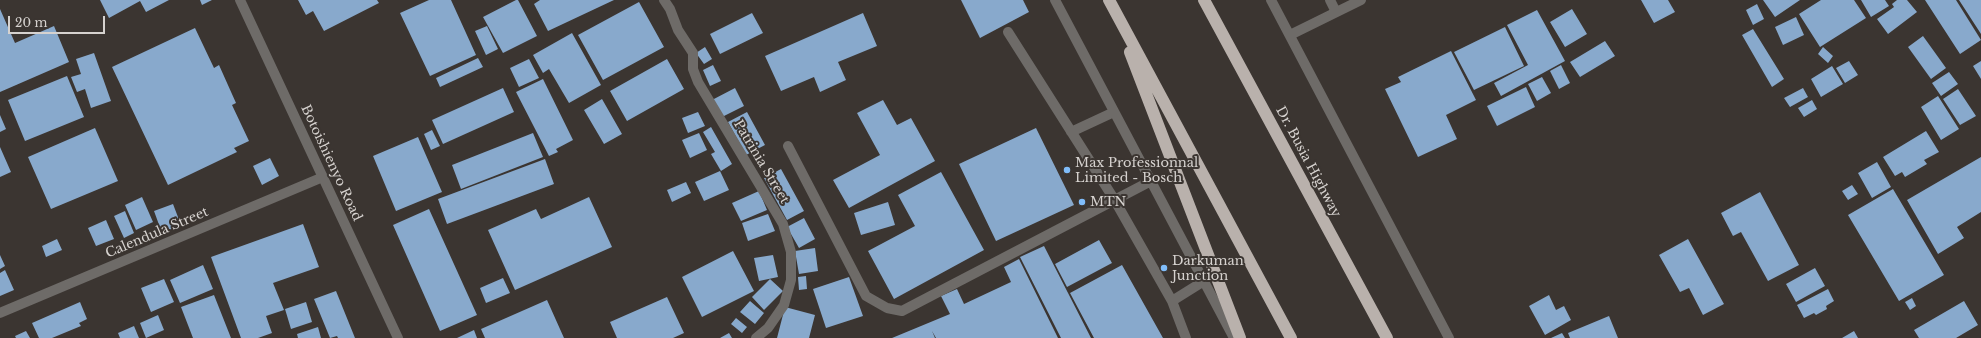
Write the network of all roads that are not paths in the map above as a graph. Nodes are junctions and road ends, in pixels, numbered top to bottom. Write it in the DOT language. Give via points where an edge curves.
graph roads {
  1 [pos="240,0"];
  2 [pos="664,0"];
  3 [pos="1055,0"];
  4 [pos="1204,0"];
  5 [pos="1271,0"];
  6 [pos="1330,0"];
  7 [pos="1360,0"];
  8 [pos="1110,2"];
  9 [pos="1336,12"];
  10 [pos="1008,32"];
  11 [pos="1290,35"];
  12 [pos="1114,112"];
  13 [pos="1071,132"];
  14 [pos="788,146"];
  15 [pos="323,177"];
  16 [pos="1151,181"];
  17 [pos="1114,199"];
  18 [pos="1204,281"];
  19 [pos="1172,301"];
  20 [pos="0,313"];
  21 [pos="398,338"];
  22 [pos="756,338"];
  23 [pos="1186,338"];
  24 [pos="1234,338"];
  25 [pos="1240,338"];
  26 [pos="1291,338"];
  27 [pos="1387,338"];
  28 [pos="1449,338"];
  1 -- 15 [label="street, Botoishienyo Road"];
  2 -- 22 [label="street, Patrinia Street" via="678,30 693,53 693,69 698,82 783,224 791,252 791,280 784,305 768,328"];
  3 -- 12 [label="street"];
  4 -- 27 [label="highway, Dr. Busia Highway"];
  5 -- 11 [label="street"];
  6 -- 9 [label="street"];
  7 -- 9 [label="street"];
  8 -- 25 [label="highway"];
  8 -- 26 [label="highway"];
  9 -- 11 [label="street"];
  10 -- 13 [label="street"];
  11 -- 28 [label="street"];
  12 -- 13 [label="street"];
  12 -- 16 [label="street"];
  13 -- 17 [label="street"];
  14 -- 17 [label="street" via="866,296 887,308 902,311"];
  15 -- 20 [label="street, Calendula Street"];
  15 -- 21 [label="street, Botoishienyo Road"];
  16 -- 17 [label="street"];
  16 -- 18 [label="street"];
  17 -- 19 [label="street"];
  18 -- 19 [label="street"];
  18 -- 24 [label="street"];
  19 -- 23 [label="street"];
}
